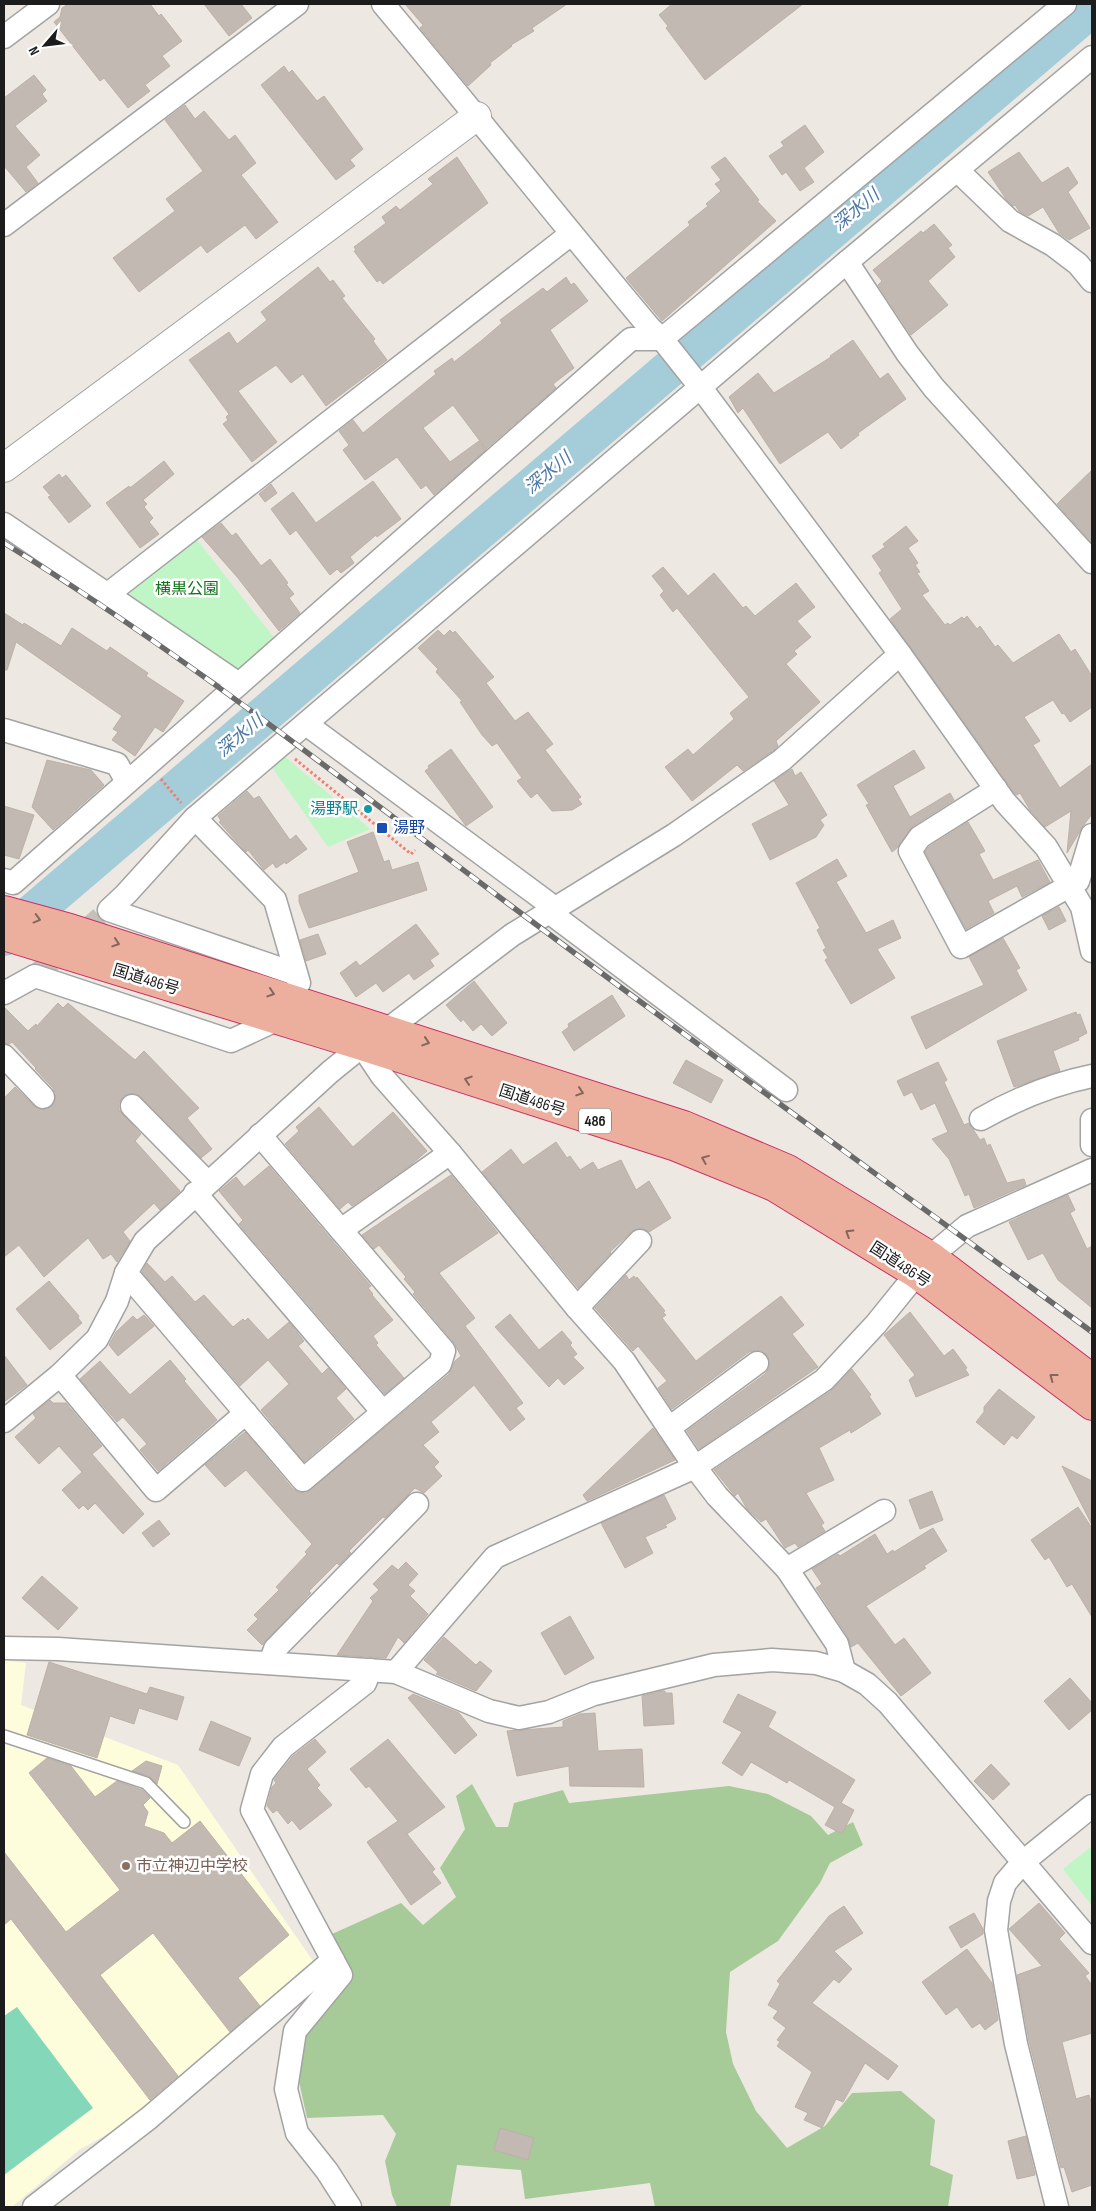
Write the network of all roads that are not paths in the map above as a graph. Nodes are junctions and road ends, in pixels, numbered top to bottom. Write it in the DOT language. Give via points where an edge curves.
graph roads {
  1 [pos="48,4"];
  2 [pos="297,4"];
  3 [pos="383,4"];
  4 [pos="1064,4"];
  5 [pos="4,37"];
  6 [pos="1092,57"];
  7 [pos="477,116"];
  8 [pos="957,170"];
  9 [pos="4,225"];
  10 [pos="571,234"];
  11 [pos="847,262"];
  12 [pos="1092,282"];
  13 [pos="662,338"];
  14 [pos="701,388"];
  15 [pos="4,468"];
  16 [pos="4,524"];
  17 [pos="1092,562"];
  18 [pos="108,594"];
  19 [pos="900,654"];
  20 [pos="239,684"];
  21 [pos="306,724"];
  22 [pos="4,730"];
  23 [pos="127,782"];
  24 [pos="996,789"];
  25 [pos="190,813"];
  26 [pos="1092,835"];
  27 [pos="4,880"];
  28 [pos="1071,886"];
  29 [pos="4,910"];
  30 [pos="552,910"];
  31 [pos="4,936"];
  32 [pos="1092,951"];
  33 [pos="296,974"];
  34 [pos="4,993"];
  35 [pos="308,1005"];
  36 [pos="276,1020"];
  37 [pos="387,1030"];
  38 [pos="362,1046"];
  39 [pos="4,1056"];
  40 [pos="1092,1076"];
  41 [pos="786,1090"];
  42 [pos="43,1097"];
  43 [pos="132,1106"];
  44 [pos="981,1119"];
  45 [pos="1092,1120"];
  46 [pos="260,1135"];
  47 [pos="1092,1145"];
  48 [pos="450,1153"];
  49 [pos="1092,1170"];
  50 [pos="201,1188"];
  51 [pos="341,1230"];
  52 [pos="640,1241"];
  53 [pos="924,1265"];
  54 [pos="126,1273"];
  55 [pos="578,1308"];
  56 [pos="758,1363"];
  57 [pos="60,1375"];
  58 [pos="1092,1378"];
  59 [pos="1092,1406"];
  60 [pos="384,1412"];
  61 [pos="246,1413"];
  62 [pos="4,1421"];
  63 [pos="669,1428"];
  64 [pos="695,1467"];
  65 [pos="416,1504"];
  66 [pos="884,1511"];
  67 [pos="787,1569"];
  68 [pos="4,1648"];
  69 [pos="270,1663"];
  70 [pos="370,1670"];
  71 [pos="844,1671"];
  72 [pos="396,1672"];
  73 [pos="4,1736"];
  74 [pos="1092,1806"];
  75 [pos="184,1822"];
  76 [pos="1023,1862"];
  77 [pos="1092,1943"];
  78 [pos="333,1960"];
  79 [pos="34,2207"];
  80 [pos="350,2207"];
  81 [pos="1057,2207"];
  1 -- 5 [label="street"];
  2 -- 9 [label="street"];
  3 -- 7 [label="street"];
  4 -- 13 [label="street"];
  6 -- 8 [label="street"];
  7 -- 10 [label="street"];
  7 -- 15 [label="street"];
  8 -- 11 [label="street"];
  8 -- 12 [label="street" via="1010,220 1053,245"];
  10 -- 13 [label="street"];
  10 -- 18 [label="street"];
  11 -- 14 [label="street"];
  11 -- 17 [label="street" via="934,388"];
  13 -- 14 [label="street"];
  13 -- 20 [label="street" via="631,339"];
  14 -- 19 [label="street"];
  14 -- 21 [label="street"];
  16 -- 18 [label="street"];
  18 -- 20 [label="street"];
  19 -- 24 [label="street"];
  19 -- 30 [label="street" via="782,760 674,835"];
  20 -- 23 [label="street"];
  21 -- 25 [label="street"];
  21 -- 30 [label="street"];
  22 -- 23 [label="street" via="117,764"];
  23 -- 27 [label="street" via="13,883"];
  24 -- 28 [label="street" via="1046,847"];
  24 -- 28 [label="street" via="920,837 910,851 961,947"];
  25 -- 33 [label="street" via="275,900"];
  25 -- 33 [label="street" via="126,894 109,910"];
  26 -- 28 [label="street" via="1082,875"];
  28 -- 32 [label="street" via="1082,907"];
  29 -- 35 [label="highway, 国道486号 / 486, one-way" via="70,928"];
  30 -- 37 [label="street" via="512,935"];
  30 -- 41 [label="street"];
  31 -- 36 [label="highway, 国道486号 / 486"];
  33 -- 35 [label="street"];
  34 -- 36 [label="street" via="35,976 231,1041"];
  35 -- 37 [label="highway, 国道486号 / 486"];
  36 -- 38 [label="highway, 国道486号 / 486"];
  37 -- 38 [label="street"];
  37 -- 53 [label="highway, 国道486号 / 486, one-way" via="693,1129 788,1169"];
  38 -- 46 [label="street"];
  38 -- 48 [label="street" via="382,1076"];
  53 -- 38 [label="highway, 国道486号 / 486, one-way" via="774,1187 676,1147"];
  39 -- 42 [label="street"];
  40 -- 44 [label="street" via="1066,1081 1011,1102"];
  43 -- 50 [label="street"];
  45 -- 47 [label="street"];
  46 -- 50 [label="street"];
  46 -- 51 [label="street"];
  48 -- 51 [label="street"];
  48 -- 55 [label="street"];
  49 -- 53 [label="street" via="967,1226"];
  50 -- 54 [label="street" via="145,1241"];
  50 -- 60 [label="street"];
  51 -- 60 [label="street" via="444,1351 440,1364"];
  52 -- 55 [label="street"];
  53 -- 58 [label="highway, 国道486号 / 486"];
  59 -- 53 [label="highway, 国道486号 / 486, one-way"];
  53 -- 64 [label="street" via="824,1380"];
  54 -- 57 [label="street" via="117,1301 97,1339"];
  54 -- 61 [label="street"];
  55 -- 63 [label="street" via="624,1361"];
  56 -- 63 [label="street"];
  57 -- 61 [label="street" via="156,1490"];
  57 -- 62 [label="street"];
  60 -- 61 [label="street" via="303,1480"];
  63 -- 64 [label="street"];
  64 -- 67 [label="street" via="717,1496"];
  64 -- 72 [label="street" via="495,1557"];
  65 -- 69 [label="street" via="275,1649"];
  66 -- 67 [label="street"];
  67 -- 71 [label="street" via="837,1644"];
  68 -- 69 [label="street"];
  69 -- 70 [label="street"];
  70 -- 72 [label="street"];
  70 -- 78 [label="street" via="364,1683 283,1747 262,1774 252,1810"];
  71 -- 72 [label="street" via="816,1663 772,1660 714,1666 594,1694 549,1712 519,1718 489,1712"];
  71 -- 76 [label="street" via="867,1684 888,1703"];
  73 -- 75 [label="lane" via="146,1783"];
  74 -- 76 [label="street"];
  76 -- 77 [label="street"];
  76 -- 81 [label="street" via="1005,1883 996,1930 1016,2044"];
  78 -- 79 [label="street" via="149,2118"];
  78 -- 80 [label="street" via="341,1975 294,2031 286,2089 297,2133"];
}
